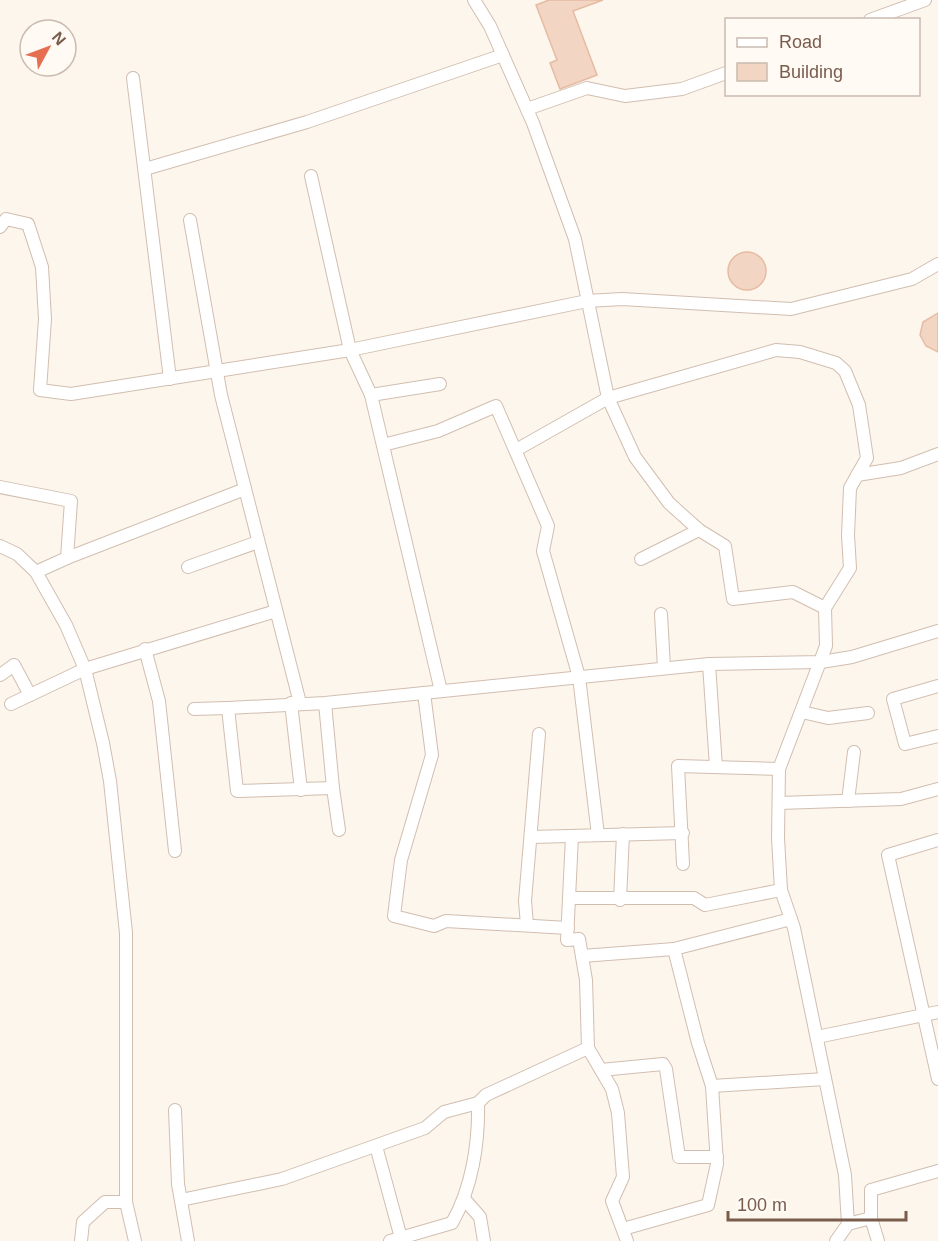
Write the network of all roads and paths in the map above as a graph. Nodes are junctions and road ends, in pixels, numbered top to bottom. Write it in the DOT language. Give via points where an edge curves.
graph roads {
  1 [pos="474,0"];
  2 [pos="925,0"];
  3 [pos="876,18"];
  4 [pos="503,55"];
  5 [pos="725,73"];
  6 [pos="133,78"];
  7 [pos="526,109"];
  8 [pos="145,169"];
  9 [pos="311,176"];
  10 [pos="190,220"];
  11 [pos="0,227"];
  12 [pos="938,264"];
  13 [pos="587,301"];
  14 [pos="350,350"];
  15 [pos="216,372"];
  16 [pos="170,379"];
  17 [pos="440,384"];
  18 [pos="371,394"];
  19 [pos="608,398"];
  20 [pos="383,445"];
  21 [pos="516,450"];
  22 [pos="937,457"];
  23 [pos="857,475"];
  24 [pos="0,487"];
  25 [pos="245,489"];
  26 [pos="699,530"];
  27 [pos="258,542"];
  28 [pos="0,546"];
  29 [pos="67,558"];
  30 [pos="641,559"];
  31 [pos="188,567"];
  32 [pos="36,573"];
  33 [pos="825,608"];
  34 [pos="276,611"];
  35 [pos="662,614"];
  36 [pos="938,631"];
  37 [pos="145,650"];
  38 [pos="821,662"];
  39 [pos="709,664"];
  40 [pos="664,668"];
  41 [pos="85,669"];
  42 [pos="0,675"];
  43 [pos="579,677"];
  44 [pos="938,686"];
  45 [pos="441,691"];
  46 [pos="424,693"];
  47 [pos="30,695"];
  48 [pos="296,703"];
  49 [pos="325,703"];
  50 [pos="11,704"];
  51 [pos="228,708"];
  52 [pos="194,709"];
  53 [pos="802,712"];
  54 [pos="868,713"];
  55 [pos="539,734"];
  56 [pos="938,736"];
  57 [pos="854,752"];
  58 [pos="716,767"];
  59 [pos="779,769"];
  60 [pos="333,788"];
  61 [pos="938,789"];
  62 [pos="301,790"];
  63 [pos="848,801"];
  64 [pos="779,803"];
  65 [pos="339,830"];
  66 [pos="683,833"];
  67 [pos="623,834"];
  68 [pos="598,835"];
  69 [pos="572,836"];
  70 [pos="531,837"];
  71 [pos="938,840"];
  72 [pos="175,851"];
  73 [pos="683,864"];
  74 [pos="781,890"];
  75 [pos="570,898"];
  76 [pos="620,900"];
  77 [pos="791,920"];
  78 [pos="527,925"];
  79 [pos="568,928"];
  80 [pos="674,949"];
  81 [pos="582,956"];
  82 [pos="938,1012"];
  83 [pos="923,1015"];
  84 [pos="817,1037"];
  85 [pos="588,1048"];
  86 [pos="601,1070"];
  87 [pos="825,1079"];
  88 [pos="938,1079"];
  89 [pos="712,1086"];
  90 [pos="478,1103"];
  91 [pos="176,1110"];
  92 [pos="376,1146"];
  93 [pos="717,1157"];
  94 [pos="938,1171"];
  95 [pos="181,1200"];
  96 [pos="465,1200"];
  97 [pos="126,1202"];
  98 [pos="872,1218"];
  99 [pos="848,1224"];
  100 [pos="434,1235"];
  101 [pos="625,1235"];
  102 [pos="395,1239"];
  103 [pos="81,1241"];
  104 [pos="135,1241"];
  105 [pos="188,1241"];
  106 [pos="484,1241"];
  107 [pos="836,1241"];
  108 [pos="878,1241"];
  1 -- 4 [label="street"];
  2 -- 3 [label="street"];
  4 -- 7 [label="street"];
  4 -- 8 [label="street" via="307,122"];
  5 -- 7 [label="street" via="682,89 625,96 586,88"];
  6 -- 8 [label="street"];
  7 -- 13 [label="street" via="575,239"];
  8 -- 16 [label="street"];
  9 -- 14 [label="street"];
  10 -- 15 [label="street"];
  11 -- 16 [label="street" via="6,219 28,224 42,267 45,319 40,390 71,394"];
  12 -- 13 [label="street" via="912,279 792,309 622,299"];
  13 -- 14 [label="street"];
  13 -- 19 [label="street"];
  14 -- 15 [label="street"];
  14 -- 18 [label="street"];
  15 -- 16 [label="street"];
  15 -- 25 [label="street"];
  17 -- 18 [label="street"];
  18 -- 20 [label="street"];
  19 -- 21 [label="street"];
  19 -- 23 [label="street" via="776,350 800,352 836,363 845,371 859,405 867,458"];
  19 -- 26 [label="street" via="635,457 669,503"];
  20 -- 21 [label="street" via="438,431 496,406"];
  20 -- 45 [label="street"];
  21 -- 43 [label="street" via="548,526 543,551"];
  22 -- 23 [label="street"];
  23 -- 33 [label="street" via="850,488 850,568"];
  24 -- 29 [label="street" via="71,501"];
  25 -- 27 [label="street"];
  25 -- 29 [label="street"];
  26 -- 30 [label="street"];
  26 -- 33 [label="street" via="725,546 733,599 793,591"];
  27 -- 31 [label="street"];
  27 -- 34 [label="street"];
  28 -- 32 [label="street" via="17,554"];
  29 -- 32 [label="street"];
  32 -- 41 [label="street"];
  33 -- 38 [label="street" via="826,646"];
  34 -- 37 [label="street"];
  34 -- 48 [label="street"];
  35 -- 40 [label="street"];
  36 -- 38 [label="street" via="852,657"];
  37 -- 41 [label="street"];
  37 -- 72 [label="street" via="159,701"];
  38 -- 39 [label="street"];
  38 -- 53 [label="street"];
  39 -- 40 [label="street"];
  39 -- 58 [label="street"];
  40 -- 43 [label="street"];
  41 -- 47 [label="street"];
  41 -- 97 [label="street" via="110,781 124,904"];
  42 -- 47 [label="street" via="14,665"];
  43 -- 45 [label="street"];
  43 -- 68 [label="street"];
  44 -- 56 [label="street" via="893,699 906,744"];
  45 -- 46 [label="street"];
  46 -- 49 [label="street"];
  46 -- 78 [label="street" via="432,755 401,860 394,916 434,926 446,921"];
  47 -- 50 [label="street"];
  48 -- 49 [label="street"];
  48 -- 51 [label="street"];
  48 -- 62 [label="street"];
  49 -- 60 [label="street"];
  51 -- 52 [label="street"];
  51 -- 62 [label="street" via="237,791"];
  53 -- 54 [label="street" via="828,718"];
  53 -- 59 [label="street"];
  55 -- 70 [label="street"];
  57 -- 63 [label="street"];
  58 -- 59 [label="street"];
  58 -- 66 [label="street" via="678,766"];
  59 -- 64 [label="street"];
  60 -- 62 [label="street"];
  60 -- 65 [label="street"];
  61 -- 63 [label="street" via="901,799"];
  63 -- 64 [label="street"];
  64 -- 74 [label="street"];
  66 -- 67 [label="street"];
  66 -- 73 [label="street"];
  67 -- 68 [label="street"];
  67 -- 76 [label="street"];
  68 -- 69 [label="street"];
  69 -- 70 [label="street"];
  69 -- 75 [label="street"];
  70 -- 78 [label="street" via="525,901"];
  71 -- 83 [label="street" via="888,855"];
  74 -- 76 [label="street" via="705,906 694,898"];
  74 -- 77 [label="street"];
  75 -- 76 [label="street"];
  75 -- 79 [label="street"];
  77 -- 80 [label="street"];
  77 -- 84 [label="street"];
  78 -- 79 [label="street"];
  79 -- 81 [label="street" via="567,940 579,939"];
  80 -- 81 [label="street"];
  80 -- 89 [label="street"];
  81 -- 85 [label="street"];
  82 -- 83 [label="street"];
  83 -- 84 [label="street"];
  83 -- 88 [label="street"];
  84 -- 87 [label="street"];
  85 -- 86 [label="street"];
  85 -- 90 [label="street" via="486,1095"];
  86 -- 93 [label="street" via="663,1064 679,1156"];
  86 -- 101 [label="street" via="612,1089 618,1113 623,1177 612,1201"];
  87 -- 89 [label="street"];
  87 -- 99 [label="street" via="845,1175"];
  89 -- 93 [label="street"];
  90 -- 92 [label="street" via="444,1112 425,1128"];
  90 -- 96 [label="street" via="479,1132"];
  91 -- 95 [label="street"];
  92 -- 95 [label="street" via="282,1179"];
  92 -- 102 [label="street"];
  93 -- 101 [label="street" via="708,1206"];
  94 -- 98 [label="street" via="871,1190"];
  95 -- 105 [label="street"];
  96 -- 100 [label="street" via="452,1223"];
  96 -- 106 [label="street" via="480,1217"];
  97 -- 103 [label="street" via="105,1202 83,1222"];
  97 -- 104 [label="street"];
  98 -- 99 [label="street"];
  98 -- 108 [label="street"];
  99 -- 107 [label="street"];
  100 -- 102 [label="street"];
}
